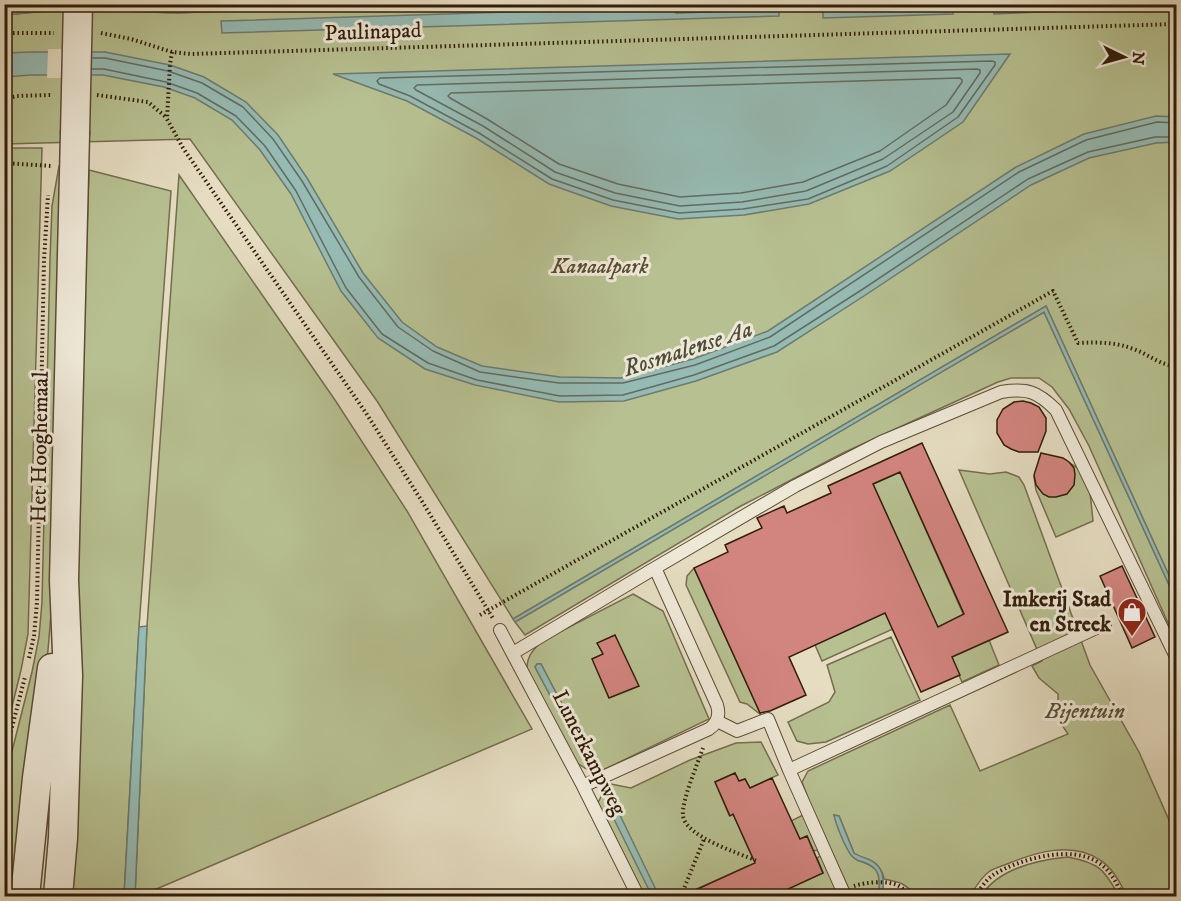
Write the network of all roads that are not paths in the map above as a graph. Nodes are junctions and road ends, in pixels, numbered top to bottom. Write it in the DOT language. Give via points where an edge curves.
graph roads {
  1 [pos="78,4"];
  2 [pos="655,568"];
  3 [pos="64,580"];
  4 [pos="1105,624"];
  5 [pos="500,630"];
  6 [pos="513,653"];
  7 [pos="1176,657"];
  8 [pos="713,725"];
  9 [pos="789,770"];
  10 [pos="583,786"];
  11 [pos="25,897"];
  12 [pos="58,897"];
  13 [pos="638,897"];
  14 [pos="845,897"];
  1 -- 3 [label="street, Het Hooghemaal, bridge"];
  2 -- 6 [label="lane"];
  2 -- 7 [label="lane" via="795,486 881,442 1001,392 1031,392 1056,410"];
  2 -- 8 [label="lane" via="717,705 719,716"];
  3 -- 11 [label="street, Het Hooghemaal" via="40,748"];
  3 -- 12 [label="street, Het Hooghemaal" via="68,675"];
  4 -- 9 [label="lane"];
  5 -- 6 [label="lane, Lunerkampweg"];
  6 -- 10 [label="lane, Lunerkampweg"];
  8 -- 9 [label="lane" via="737,732 768,719"];
  8 -- 10 [label="lane"];
  9 -- 14 [label="lane"];
  10 -- 13 [label="lane, Lunerkampweg"];
}
